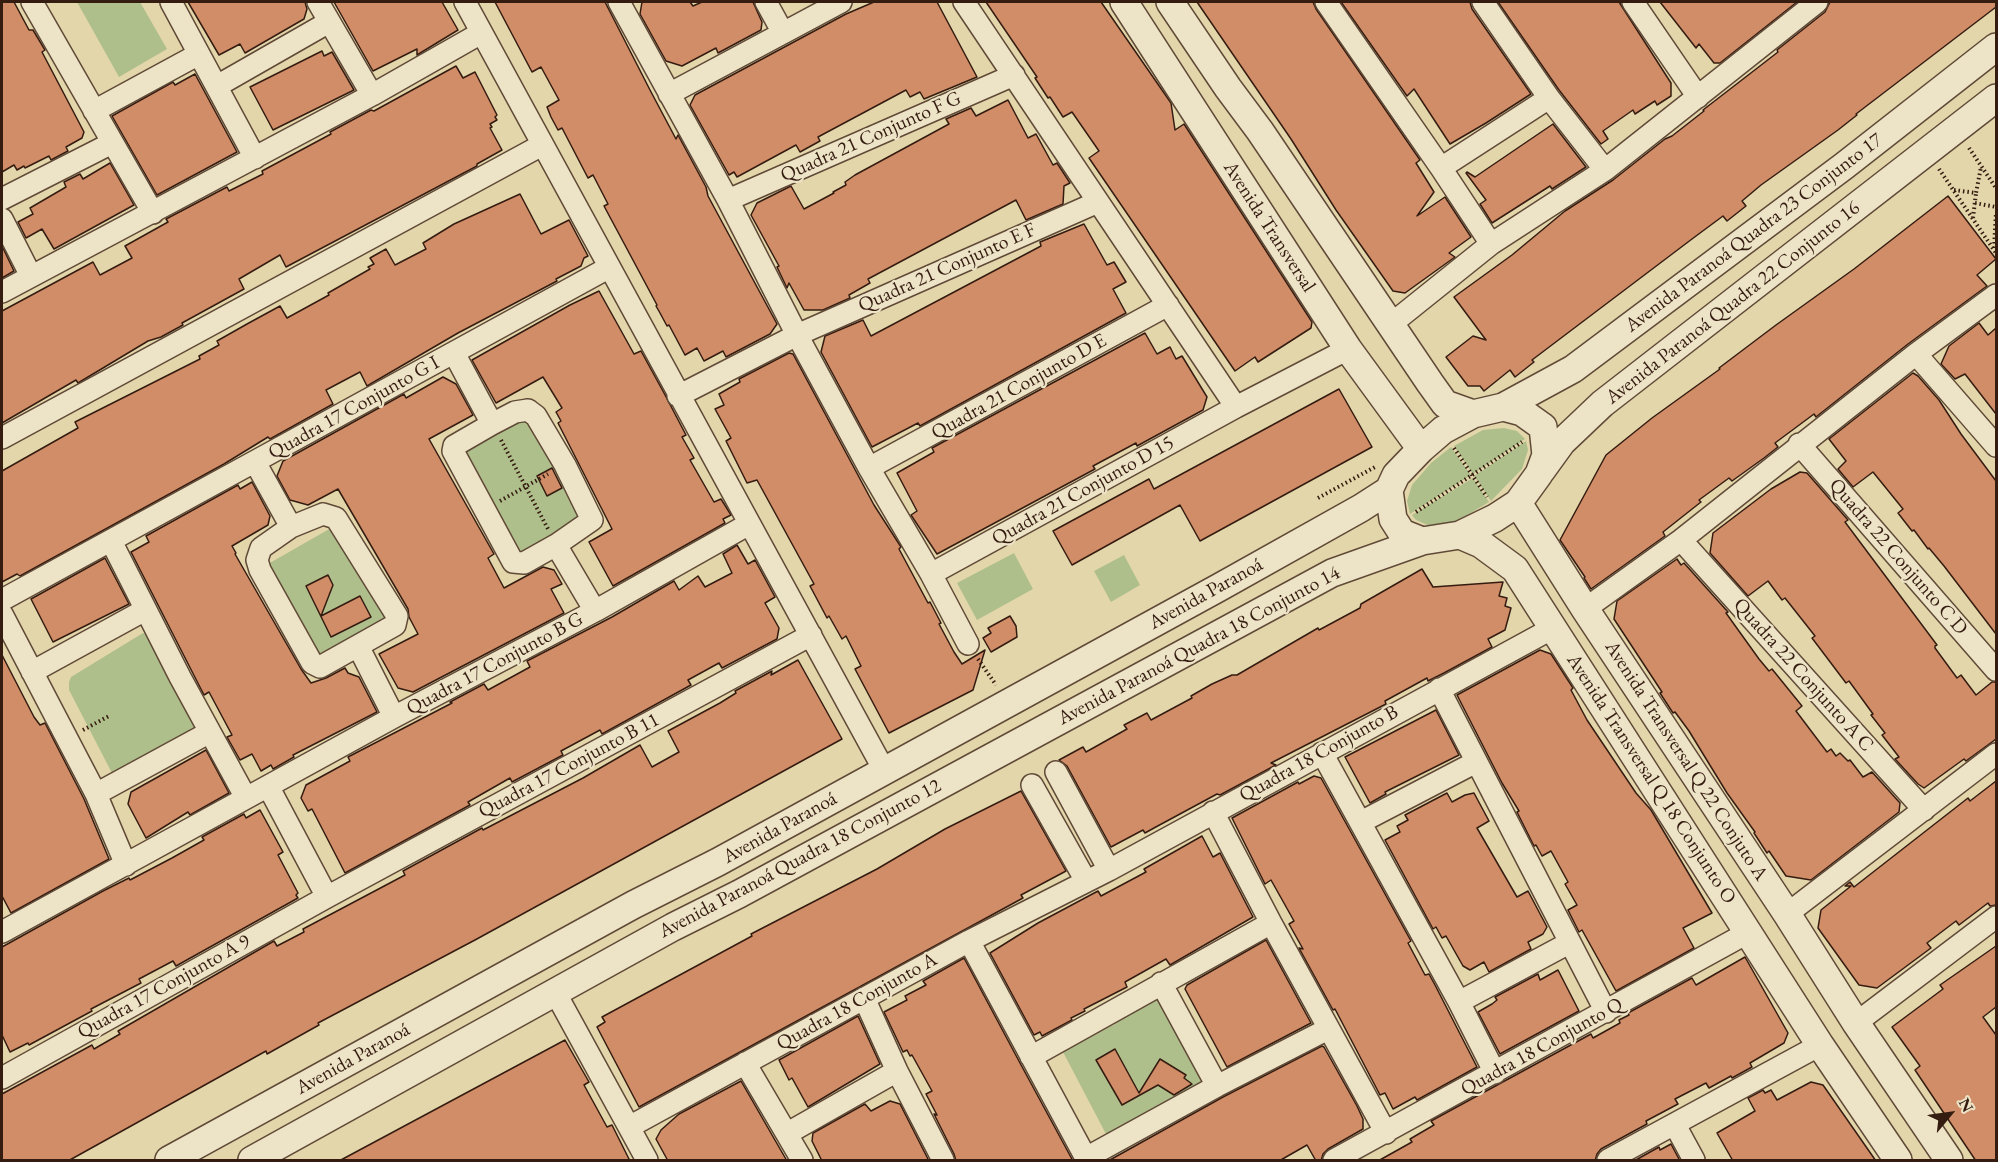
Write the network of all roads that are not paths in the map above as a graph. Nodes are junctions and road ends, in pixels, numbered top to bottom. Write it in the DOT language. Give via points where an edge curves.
graph roads {
  1 [pos="32,2"];
  2 [pos="171,2"];
  3 [pos="318,2"];
  4 [pos="465,2"];
  5 [pos="619,2"];
  6 [pos="766,2"];
  7 [pos="841,2"];
  8 [pos="964,2"];
  9 [pos="1124,2"];
  10 [pos="1170,2"];
  11 [pos="1326,2"];
  12 [pos="1483,2"];
  13 [pos="1633,2"];
  14 [pos="1817,2"];
  15 [pos="329,22"];
  16 [pos="481,33"];
  17 [pos="783,33"];
  18 [pos="1996,47"];
  19 [pos="199,54"];
  20 [pos="1014,75"];
  21 [pos="217,86"];
  22 [pos="1228,87"];
  23 [pos="1941,91"];
  24 [pos="669,94"];
  25 [pos="372,95"];
  26 [pos="1698,97"];
  27 [pos="1549,98"];
  28 [pos="1996,98"];
  29 [pos="94,111"];
  30 [pos="1195,111"];
  31 [pos="1260,130"];
  32 [pos="1946,138"];
  33 [pos="112,143"];
  34 [pos="542,145"];
  35 [pos="255,158"];
  36 [pos="1225,159"];
  37 [pos="1442,168"];
  38 [pos="1605,170"];
  39 [pos="2,199"];
  40 [pos="728,200"];
  41 [pos="1098,202"];
  42 [pos="153,213"];
  43 [pos="2,219"];
  44 [pos="1491,244"];
  45 [pos="608,268"];
  46 [pos="31,276"];
  47 [pos="2,292"];
  48 [pos="1996,295"];
  49 [pos="1168,306"];
  50 [pos="1390,325"];
  51 [pos="797,334"];
  52 [pos="1348,349"];
  53 [pos="454,353"];
  54 [pos="1916,354"];
  55 [pos="678,396"];
  56 [pos="1236,407"];
  57 [pos="1503,407"];
  58 [pos="1473,414"];
  59 [pos="492,424"];
  60 [pos="2,438"];
  61 [pos="1799,444"];
  62 [pos="1996,446"];
  63 [pos="1421,449"];
  64 [pos="255,462"];
  65 [pos="869,468"];
  66 [pos="1539,474"];
  67 [pos="1389,490"];
  68 [pos="1518,503"];
  69 [pos="749,524"];
  70 [pos="291,527"];
  71 [pos="1460,535"];
  72 [pos="1682,540"];
  73 [pos="111,541"];
  74 [pos="1422,541"];
  75 [pos="556,545"];
  76 [pos="931,574"];
  77 [pos="2,600"];
  78 [pos="1585,609"];
  79 [pos="145,610"];
  80 [pos="596,611"];
  81 [pos="2,614"];
  82 [pos="1553,627"];
  83 [pos="811,635"];
  84 [pos="968,644"];
  85 [pos="358,646"];
  86 [pos="1996,669"];
  87 [pos="32,672"];
  88 [pos="1439,689"];
  89 [pos="394,717"];
  90 [pos="1045,727"];
  91 [pos="210,732"];
  92 [pos="1667,732"];
  93 [pos="1632,751"];
  94 [pos="1322,753"];
  95 [pos="1996,754"];
  96 [pos="1476,762"];
  97 [pos="884,770"];
  98 [pos="1056,772"];
  99 [pos="1698,779"];
  100 [pos="1032,785"];
  101 [pos="268,786"];
  102 [pos="96,794"];
  103 [pos="246,798"];
  104 [pos="1666,803"];
  105 [pos="1924,810"];
  106 [pos="1213,812"];
  107 [pos="1361,822"];
  108 [pos="718,862"];
  109 [pos="126,865"];
  110 [pos="1109,870"];
  111 [pos="1086,881"];
  112 [pos="660,890"];
  113 [pos="739,894"];
  114 [pos="327,897"];
  115 [pos="1787,914"];
  116 [pos="1995,922"];
  117 [pos="1271,923"];
  118 [pos="673,927"];
  119 [pos="2,932"];
  120 [pos="1749,932"];
  121 [pos="969,941"];
  122 [pos="1569,943"];
  123 [pos="1161,983"];
  124 [pos="555,992"];
  125 [pos="864,998"];
  126 [pos="1459,1002"];
  127 [pos="1606,1012"];
  128 [pos="1856,1023"];
  129 [pos="1328,1029"];
  130 [pos="1820,1045"];
  131 [pos="1031,1057"];
  132 [pos="745,1063"];
  133 [pos="897,1071"];
  134 [pos="1495,1073"];
  135 [pos="2,1078"];
  136 [pos="1217,1086"];
  137 [pos="1675,1125"];
  138 [pos="629,1127"];
  139 [pos="788,1133"];
  140 [pos="1386,1133"];
  141 [pos="1087,1159"];
  142 [pos="169,1161"];
  143 [pos="252,1161"];
  144 [pos="647,1161"];
  145 [pos="802,1161"];
  146 [pos="943,1161"];
  147 [pos="1335,1161"];
  148 [pos="1608,1161"];
  149 [pos="1694,1161"];
  150 [pos="1898,1161"];
  151 [pos="1949,1161"];
  1 -- 29 [label="street"];
  2 -- 19 [label="street"];
  3 -- 15 [label="street"];
  4 -- 16 [label="street"];
  5 -- 24 [label="street"];
  6 -- 17 [label="street"];
  7 -- 17 [label="street"];
  8 -- 20 [label="street"];
  9 -- 30 [label="street, Avenida Transversal"];
  10 -- 22 [label="street"];
  11 -- 37 [label="street"];
  12 -- 27 [label="street"];
  13 -- 26 [label="street"];
  14 -- 26 [label="street"];
  15 -- 21 [label="street"];
  15 -- 25 [label="street"];
  16 -- 25 [label="street"];
  16 -- 34 [label="street"];
  17 -- 24 [label="street"];
  18 -- 23 [label="street, Avenida Paranoá Quadra 23 Conjunto 17"];
  19 -- 21 [label="street"];
  19 -- 29 [label="street"];
  20 -- 40 [label="street, Quadra 21 Conjunto F G"];
  20 -- 41 [label="street"];
  21 -- 35 [label="street"];
  22 -- 30 [label="street" via="1223,106"];
  22 -- 31 [label="street"];
  23 -- 32 [label="street" via="1960,111"];
  23 -- 57 [label="street, Avenida Paranoá Quadra 23 Conjunto 17" via="1572,369"];
  24 -- 40 [label="street"];
  25 -- 35 [label="street"];
  26 -- 38 [label="street"];
  27 -- 37 [label="street"];
  27 -- 38 [label="street"];
  28 -- 32 [label="street, Avenida Paranoá Quadra 22 Conjunto 16"];
  29 -- 33 [label="street"];
  30 -- 36 [label="street, Avenida Transversal"];
  31 -- 36 [label="street" via="1238,130 1228,140"];
  31 -- 50 [label="street"];
  32 -- 66 [label="street, Avenida Paranoá Quadra 22 Conjunto 16" via="1602,404 1562,442"];
  33 -- 39 [label="street"];
  33 -- 42 [label="street"];
  34 -- 45 [label="street"];
  34 -- 60 [label="street"];
  35 -- 42 [label="street"];
  36 -- 52 [label="street, Avenida Transversal"];
  37 -- 44 [label="street"];
  38 -- 44 [label="street"];
  40 -- 51 [label="street"];
  41 -- 49 [label="street"];
  41 -- 51 [label="street, Quadra 21 Conjunto E F"];
  42 -- 46 [label="street"];
  43 -- 46 [label="street"];
  44 -- 50 [label="street"];
  45 -- 53 [label="street, Quadra 17 Conjunto G I"];
  45 -- 55 [label="street"];
  46 -- 47 [label="street"];
  48 -- 54 [label="street"];
  49 -- 56 [label="street"];
  49 -- 65 [label="street, Quadra 21 Conjunto D E"];
  50 -- 58 [label="street" via="1446,404"];
  51 -- 55 [label="street, Quadra 21 Conjunto E F"];
  51 -- 65 [label="street"];
  52 -- 56 [label="street, Quadra 21 Conjunto D 15"];
  52 -- 63 [label="street, Avenida Transversal"];
  53 -- 59 [label="street"];
  53 -- 64 [label="street, Quadra 17 Conjunto G I"];
  54 -- 61 [label="street"];
  54 -- 62 [label="street"];
  55 -- 69 [label="street"];
  56 -- 76 [label="street, Quadra 21 Conjunto D 15"];
  57 -- 58 [label="street, Avenida Paranoá Quadra 23 Conjunto 17"];
  57 -- 66 [label="street" via="1522,412 1543,428 1546,455"];
  58 -- 63 [label="street, Avenida Paranoá Quadra 23 Conjunto 17" via="1443,430"];
  59 -- 75 [label="street" via="528,410 536,416 565,465 592,520"];
  59 -- 75 [label="street" via="454,446 453,451 483,510 513,562 524,562"];
  61 -- 72 [label="street"];
  61 -- 86 [label="street, Quadra 22 Conjunto C D"];
  63 -- 67 [label="street, Avenida Paranoá Quadra 23 Conjunto 17" via="1396,475"];
  64 -- 70 [label="street"];
  64 -- 73 [label="street, Quadra 17 Conjunto G I"];
  65 -- 76 [label="street"];
  66 -- 68 [label="street, Avenida Paranoá Quadra 22 Conjunto 16"];
  67 -- 74 [label="street" via="1398,527 1402,533"];
  67 -- 97 [label="street, Avenida Paranoá"];
  68 -- 71 [label="street, Avenida Paranoá Quadra 18 Conjunto 14"];
  68 -- 78 [label="street, Avenida Transversal Q 22 Conjuto A"];
  69 -- 80 [label="street, Quadra 17 Conjunto B G"];
  69 -- 83 [label="street"];
  70 -- 85 [label="street" via="323,514 336,518 397,616 395,625"];
  70 -- 85 [label="street" via="261,548 257,560 306,653 312,663 321,667"];
  71 -- 74 [label="street, Avenida Paranoá Quadra 18 Conjunto 14"];
  71 -- 82 [label="street, Avenida Transversal Q 18 Conjunto O" via="1481,544 1515,569"];
  72 -- 78 [label="street"];
  72 -- 105 [label="street, Quadra 22 Conjunto A C"];
  73 -- 77 [label="street, Quadra 17 Conjunto G I"];
  73 -- 79 [label="street"];
  74 -- 90 [label="street, Avenida Paranoá Quadra 18 Conjunto 14" via="1332,573"];
  75 -- 80 [label="street"];
  76 -- 84 [label="street"];
  78 -- 92 [label="street, Avenida Transversal Q 22 Conjuto A"];
  79 -- 87 [label="street"];
  79 -- 91 [label="street"];
  80 -- 89 [label="street, Quadra 17 Conjunto B G"];
  81 -- 87 [label="street"];
  82 -- 88 [label="street, Quadra 18 Conjunto B"];
  82 -- 93 [label="street, Avenida Transversal Q 18 Conjunto O"];
  83 -- 97 [label="street"];
  83 -- 114 [label="street, Quadra 17 Conjunto B 11"];
  85 -- 89 [label="street"];
  87 -- 102 [label="street"];
  88 -- 94 [label="street, Quadra 18 Conjunto B"];
  88 -- 96 [label="street"];
  89 -- 101 [label="street, Quadra 17 Conjunto B G"];
  90 -- 113 [label="street, Avenida Paranoá Quadra 18 Conjunto 12"];
  91 -- 102 [label="street"];
  91 -- 103 [label="street"];
  92 -- 93 [label="street" via="1670,752 1665,759 1646,764"];
  92 -- 99 [label="street, Avenida Transversal Q 22 Conjuto A"];
  93 -- 104 [label="street, Avenida Transversal Q 18 Conjunto O"];
  94 -- 106 [label="street, Quadra 18 Conjunto B"];
  94 -- 107 [label="street"];
  95 -- 105 [label="street"];
  96 -- 107 [label="street"];
  96 -- 122 [label="street"];
  97 -- 108 [label="street, Avenida Paranoá"];
  98 -- 110 [label="street"];
  99 -- 104 [label="street" via="1678,776 1668,784"];
  99 -- 115 [label="street, Avenida Transversal Q 22 Conjuto A"];
  100 -- 111 [label="street"];
  101 -- 103 [label="street, Quadra 17 Conjunto B G"];
  101 -- 114 [label="street"];
  102 -- 109 [label="street"];
  103 -- 109 [label="street, Quadra 17 Conjunto B G"];
  104 -- 120 [label="street, Avenida Transversal Q 18 Conjunto O"];
  105 -- 115 [label="street"];
  106 -- 110 [label="street, Quadra 18 Conjunto B"];
  106 -- 117 [label="street"];
  107 -- 126 [label="street"];
  108 -- 112 [label="street, Avenida Paranoá"];
  108 -- 113 [label="street" via="712,872 715,892"];
  109 -- 119 [label="street, Quadra 17 Conjunto B G"];
  110 -- 111 [label="street, Quadra 18 Conjunto B"];
  111 -- 121 [label="street, Quadra 18 Conjunto A"];
  112 -- 118 [label="street" via="675,893 684,904"];
  112 -- 142 [label="street, Avenida Paranoá"];
  113 -- 118 [label="street, Avenida Paranoá Quadra 18 Conjunto 12"];
  114 -- 135 [label="street, Quadra 17 Conjunto A 9"];
  115 -- 128 [label="street, Avenida Transversal Q 22 Conjuto A"];
  116 -- 128 [label="street"];
  117 -- 123 [label="street"];
  117 -- 129 [label="street"];
  118 -- 124 [label="street, Avenida Paranoá Quadra 18 Conjunto 12"];
  120 -- 127 [label="street, Quadra 18 Conjunto Q"];
  120 -- 130 [label="street, Avenida Transversal Q 18 Conjunto O"];
  121 -- 125 [label="street, Quadra 18 Conjunto A"];
  121 -- 131 [label="street"];
  122 -- 126 [label="street"];
  122 -- 127 [label="street"];
  123 -- 131 [label="street"];
  123 -- 136 [label="street"];
  124 -- 138 [label="street"];
  124 -- 143 [label="street, Avenida Paranoá Quadra 18 Conjunto 12"];
  125 -- 132 [label="street, Quadra 18 Conjunto A"];
  125 -- 133 [label="street"];
  126 -- 134 [label="street"];
  127 -- 134 [label="street, Quadra 18 Conjunto Q"];
  128 -- 151 [label="street, Avenida Transversal Q 22 Conjuto A"];
  129 -- 136 [label="street"];
  129 -- 140 [label="street"];
  130 -- 137 [label="street"];
  130 -- 150 [label="street, Avenida Transversal Q 18 Conjunto O"];
  131 -- 141 [label="street"];
  132 -- 138 [label="street, Quadra 18 Conjunto A"];
  132 -- 139 [label="street"];
  133 -- 139 [label="street"];
  133 -- 146 [label="street"];
  134 -- 140 [label="street, Quadra 18 Conjunto Q"];
  136 -- 141 [label="street"];
  137 -- 148 [label="street"];
  137 -- 149 [label="street"];
  138 -- 144 [label="street"];
  139 -- 145 [label="street"];
  140 -- 147 [label="street, Quadra 18 Conjunto Q"];
}
